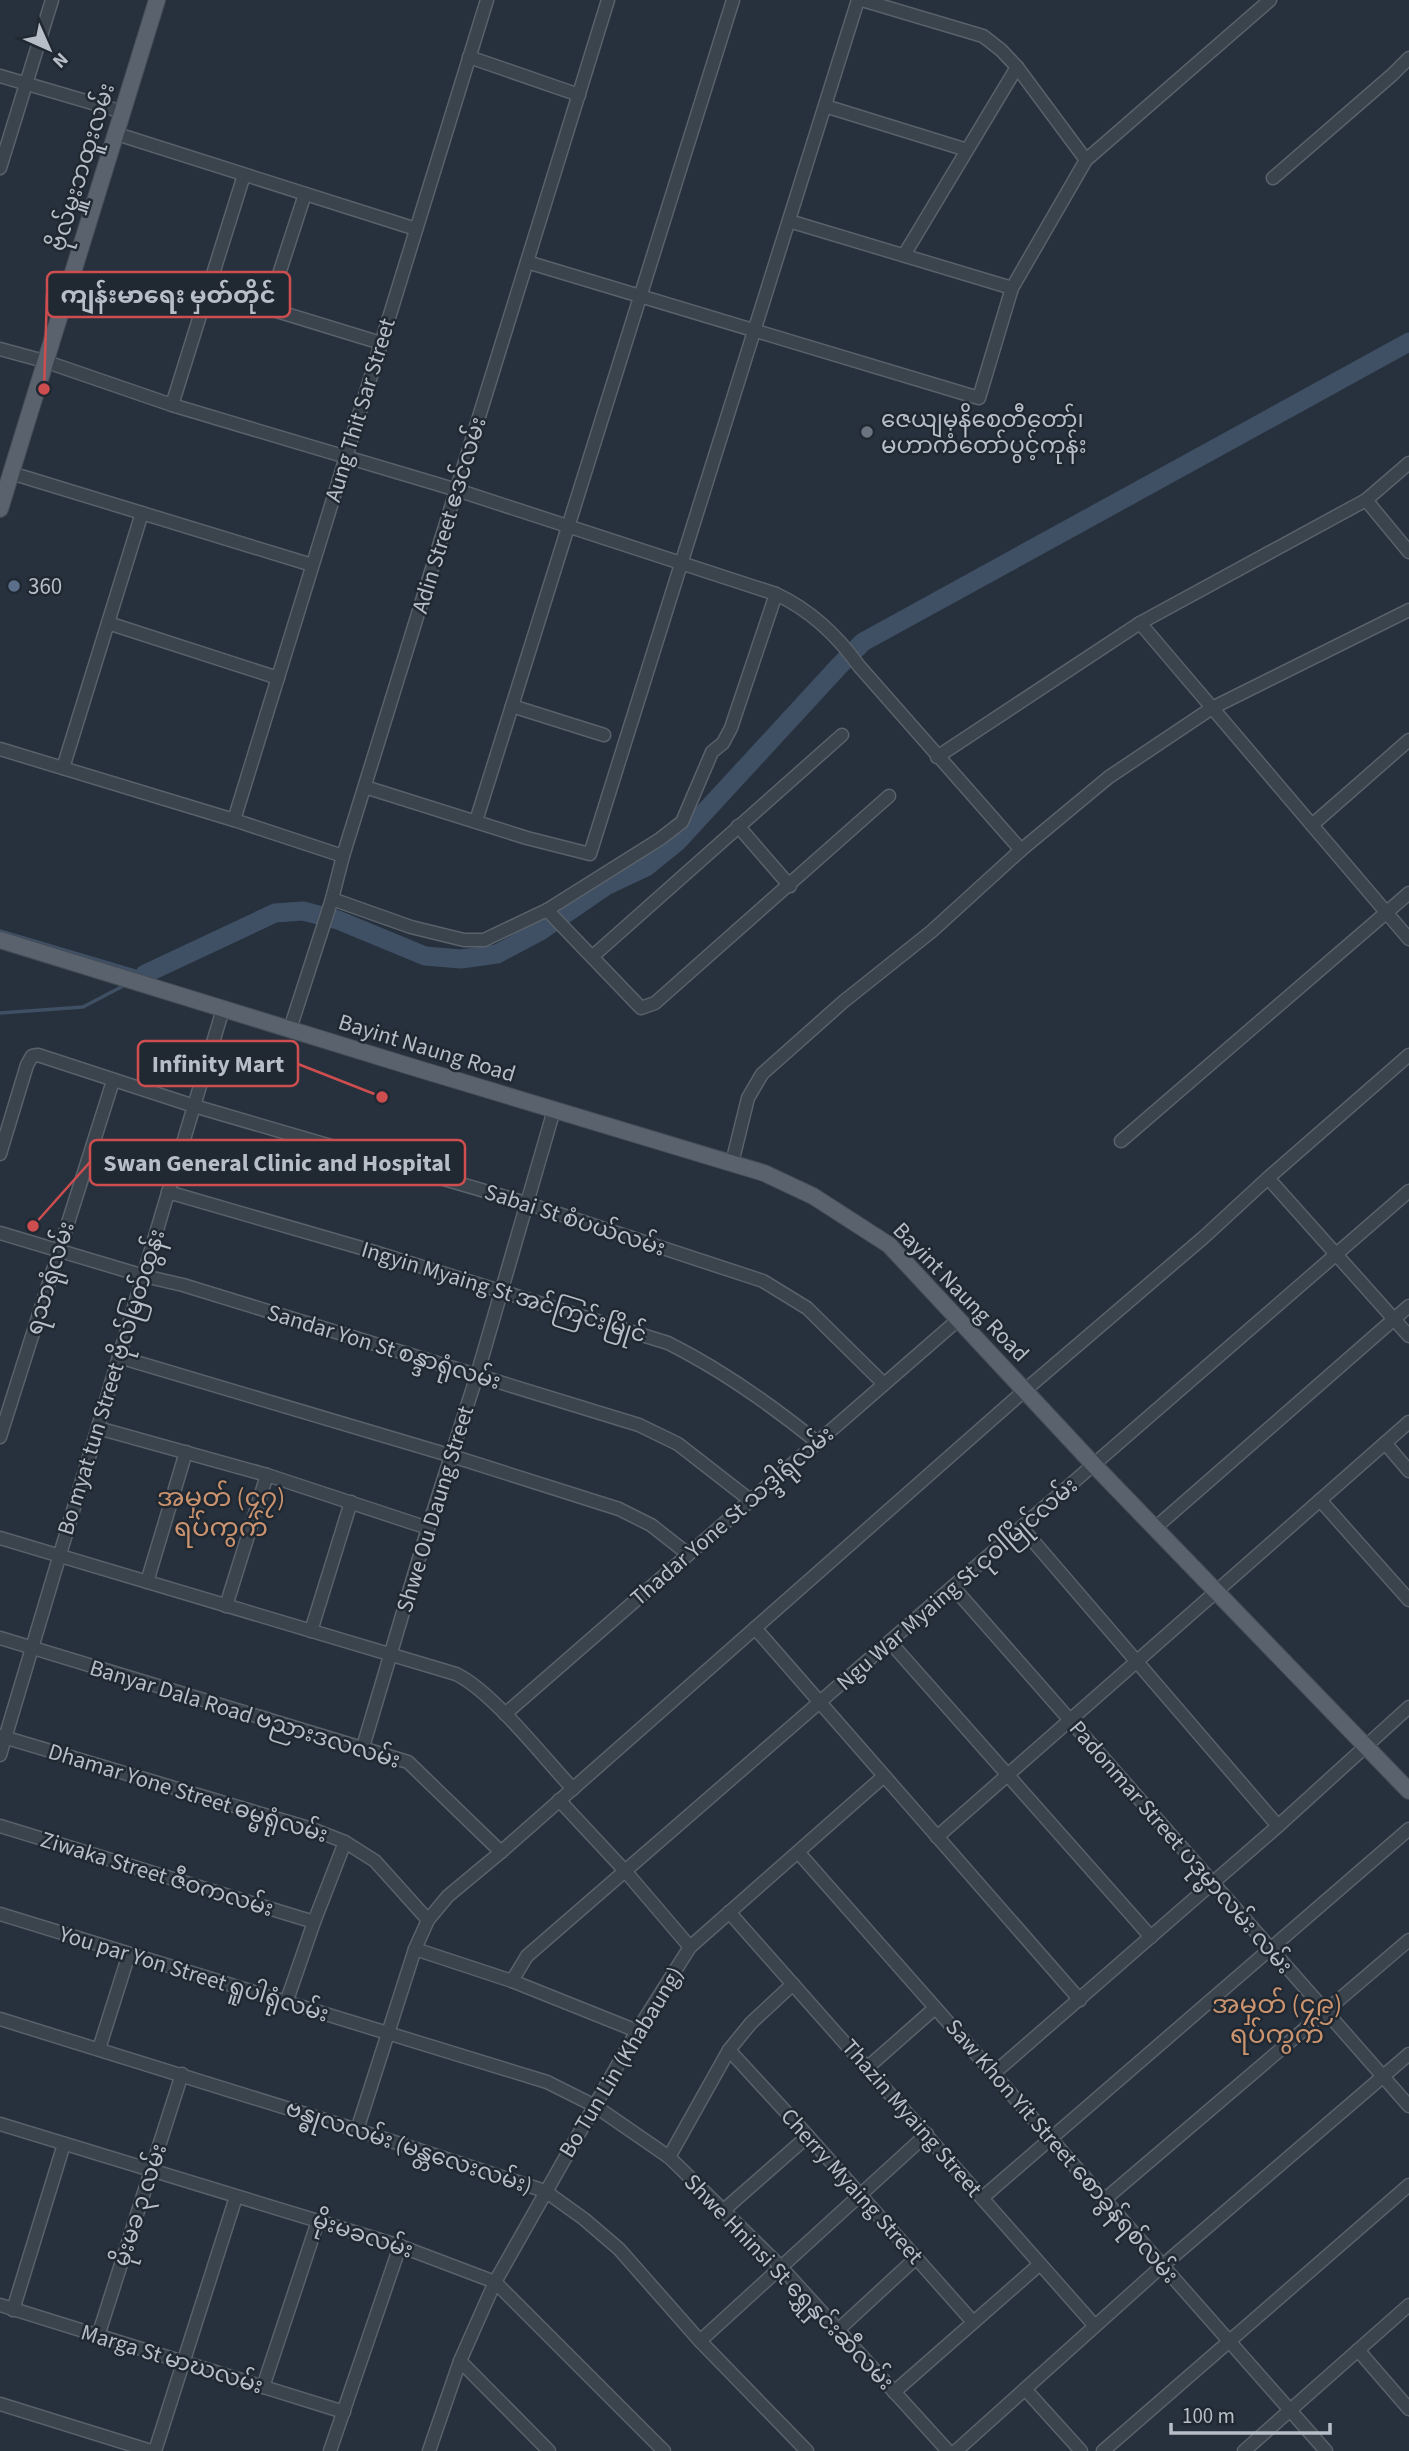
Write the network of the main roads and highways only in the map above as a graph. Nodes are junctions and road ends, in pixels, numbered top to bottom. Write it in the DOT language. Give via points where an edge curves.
graph roads {
  1 [pos="157,0"];
  2 [pos="0,509"];
  3 [pos="0,940"];
  4 [pos="1409,1791"];
  1 -- 2 [label="main road, ဗိုလ်မှူးဘထူးလမ်း"];
  3 -- 4 [label="main road, Bayint Naung Road" via="764,1173 813,1196 889,1245"];
}
